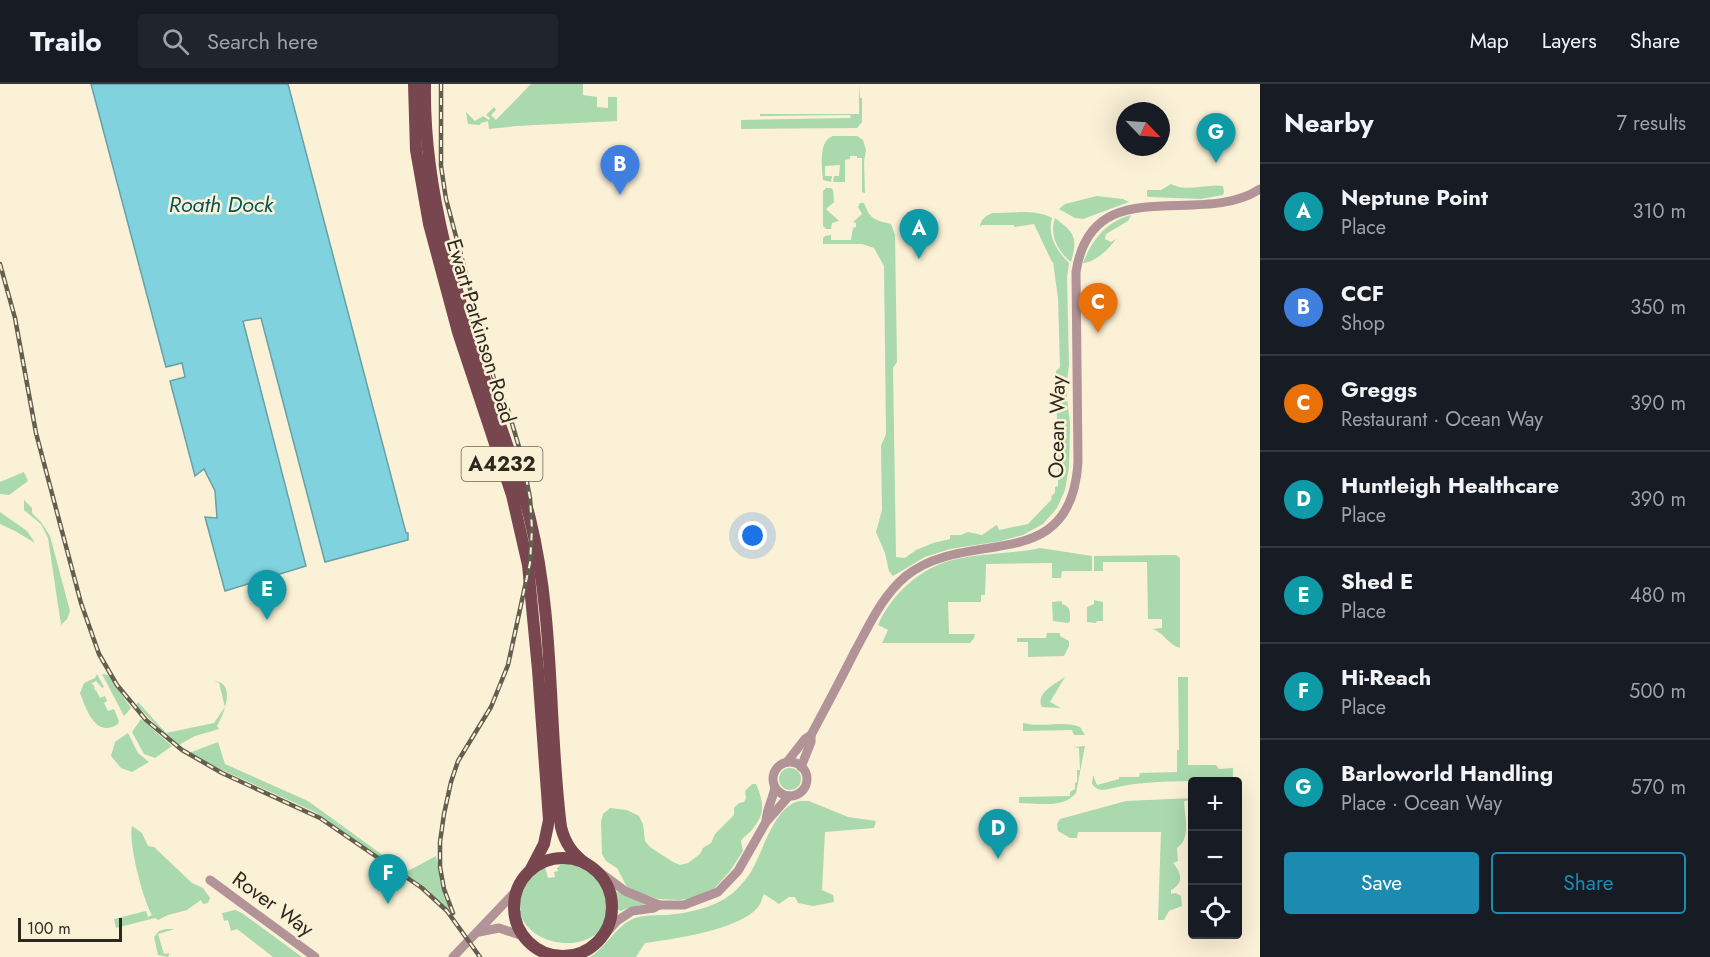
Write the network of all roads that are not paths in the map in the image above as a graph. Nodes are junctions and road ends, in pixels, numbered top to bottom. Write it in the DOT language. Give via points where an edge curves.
graph roads {
  1 [pos="414,84"];
  2 [pos="425,84"];
  3 [pos="1260,189"];
  4 [pos="811,735"];
  5 [pos="787,762"];
  6 [pos="801,767"];
  7 [pos="775,787"];
  8 [pos="789,796"];
  9 [pos="766,822"];
  10 [pos="588,865"];
  11 [pos="531,869"];
  12 [pos="210,880"];
  13 [pos="516,891"];
  14 [pos="659,905"];
  15 [pos="479,932"];
  16 [pos="523,936"];
  17 [pos="600,940"];
  18 [pos="315,957"];
  19 [pos="453,957"];
  1 -- 11 [label="main road, Ewart Parkinson Road / A4232" via="416,150 430,232 469,369 512,495 528,566 548,808 542,850"];
  2 -- 10 [label="main road, Ewart Parkinson Road / A4232" via="428,155 441,227 536,545 560,820 567,845"];
  3 -- 4 [label="street, Ocean Way" via="1227,203 1134,207 1110,216 1094,231 1083,247 1076,272 1078,462 1069,504 1050,528 1032,539 942,557 906,576 878,608"];
  4 -- 5 [label="street, Ocean Way"];
  4 -- 6 [label="street, Ocean Way"];
  5 -- 6 [label="street"];
  5 -- 7 [label="street" via="776,770"];
  6 -- 8 [label="street" via="806,776 805,787"];
  7 -- 8 [label="street"];
  7 -- 9 [label="street"];
  8 -- 9 [label="street"];
  9 -- 14 [label="street" via="738,871 718,892 684,905"];
  10 -- 11 [label="main road" via="561,858"];
  10 -- 14 [label="street" via="625,891"];
  10 -- 17 [label="main road, A4232" via="607,887 612,902 610,922"];
  11 -- 13 [label="main road, A4232"];
  12 -- 18 [label="street, Rover Way"];
  13 -- 15 [label="street"];
  13 -- 16 [label="main road" via="514,912"];
  14 -- 17 [label="street" via="624,915"];
  15 -- 16 [label="street" via="499,928"];
  15 -- 19 [label="street"];
  16 -- 17 [label="main road" via="540,951 564,956 587,951"];
}
